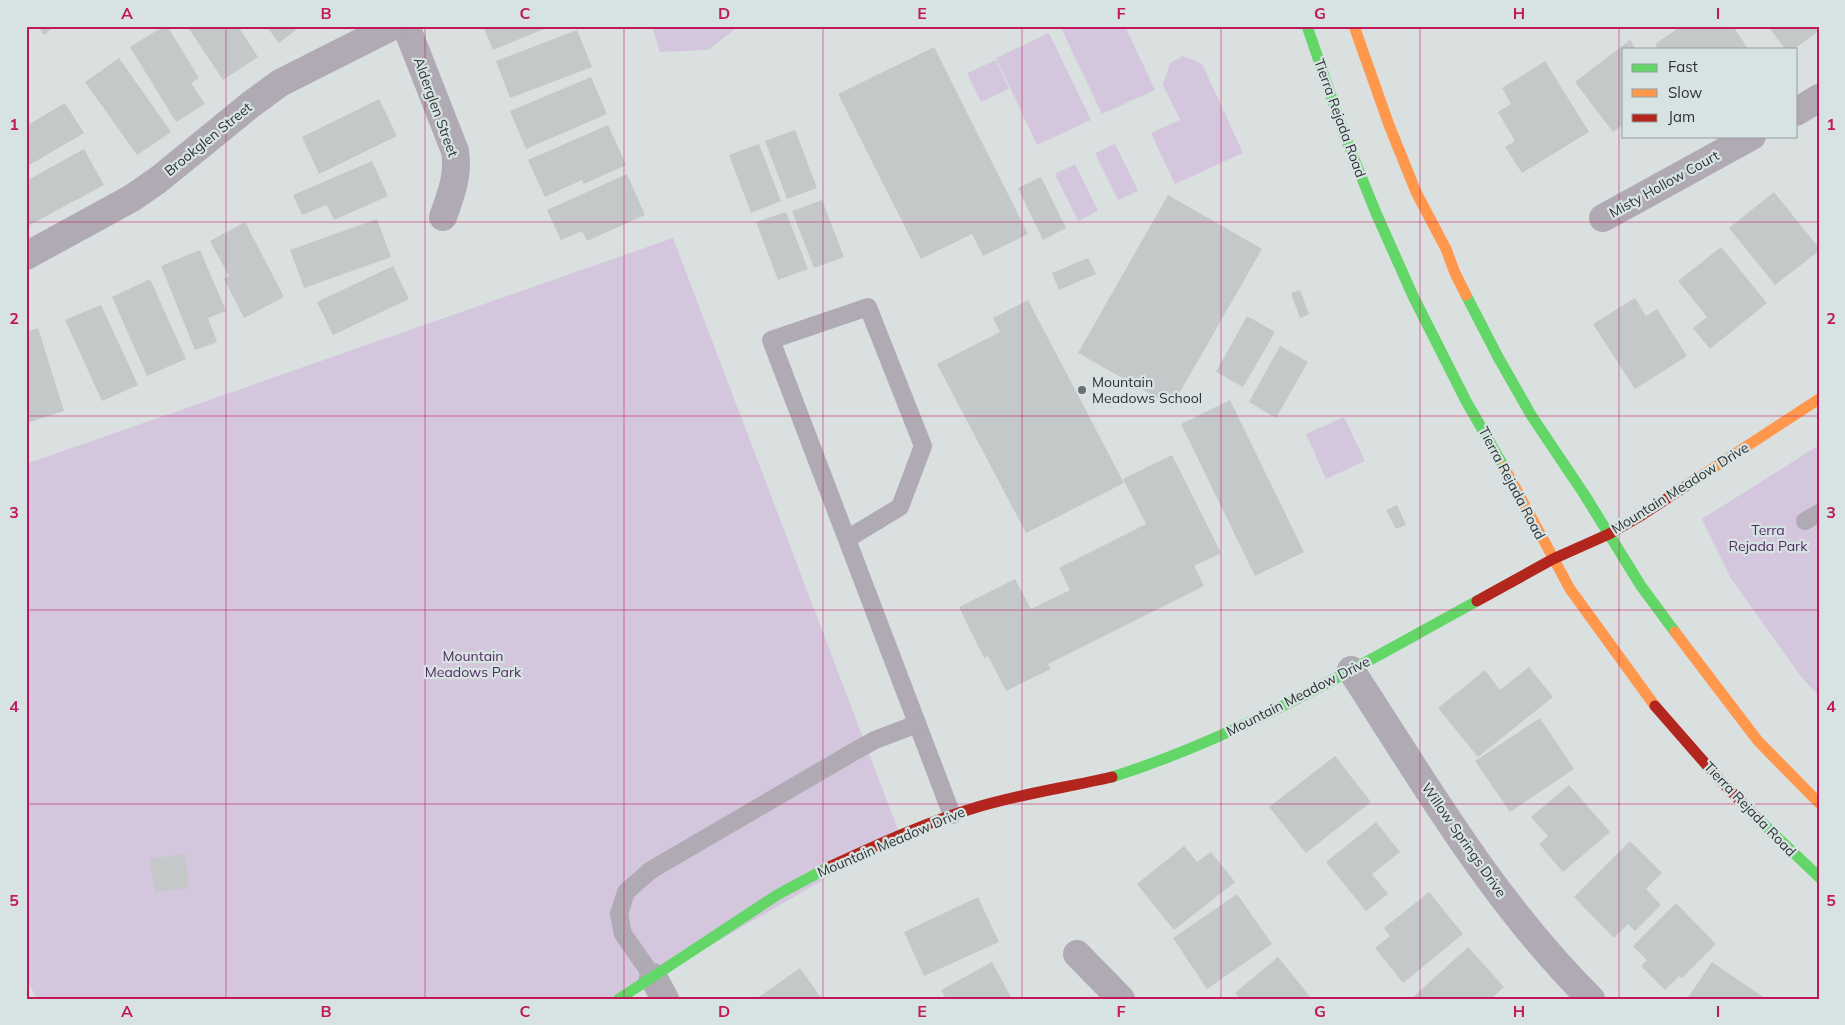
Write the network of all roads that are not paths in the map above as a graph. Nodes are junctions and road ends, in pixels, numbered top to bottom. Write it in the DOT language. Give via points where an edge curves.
graph roads {
  1 [pos="393,26"];
  2 [pos="406,26"];
  3 [pos="1307,26"];
  4 [pos="1354,26"];
  5 [pos="1819,98"];
  6 [pos="1798,111"];
  7 [pos="1748,138"];
  8 [pos="444,217"];
  9 [pos="1604,218"];
  10 [pos="26,256"];
  11 [pos="1819,400"];
  12 [pos="1609,534"];
  13 [pos="847,539"];
  14 [pos="1553,559"];
  15 [pos="1351,670"];
  16 [pos="917,724"];
  17 [pos="1819,803"];
  18 [pos="952,816"];
  19 [pos="1819,877"];
  20 [pos="1077,954"];
  21 [pos="659,988"];
  22 [pos="619,999"];
  23 [pos="1121,999"];
  24 [pos="1591,999"];
  1 -- 10 [label="street, Brookglen Street" via="280,83 132,198"];
  2 -- 8 [label="street, Alderglen Street" via="455,151 456,181"];
  3 -- 14 [label="main road, Tierra Rejada Road" via="1344,134 1414,296 1466,400"];
  4 -- 12 [label="main road" via="1416,192 1455,273 1531,415"];
  5 -- 6 [label="street"];
  7 -- 9 [label="street, Misty Hollow Court"];
  11 -- 12 [label="main road, Mountain Meadow Drive"];
  12 -- 14 [label="main road, Mountain Meadow Drive"];
  12 -- 17 [label="main road" via="1640,586 1758,741"];
  13 -- 13 [label="lane" via="900,507 923,446 868,307 771,340"];
  13 -- 16 [label="lane"];
  14 -- 15 [label="main road, Mountain Meadow Drive"];
  14 -- 19 [label="main road, Tierra Rejada Road" via="1570,589 1657,709 1718,778"];
  15 -- 18 [label="main road, Mountain Meadow Drive" via="1229,733 1143,767 970,808"];
  15 -- 24 [label="street, Willow Springs Drive" via="1472,856 1533,936"];
  16 -- 18 [label="lane"];
  16 -- 21 [label="lane" via="875,740 838,761 651,870 626,892 619,914 623,934"];
  18 -- 21 [label="main road, Mountain Meadow Drive" via="900,835 777,895"];
  20 -- 23 [label="street"];
  21 -- 22 [label="main road, Mountain Meadow Drive"];
}
